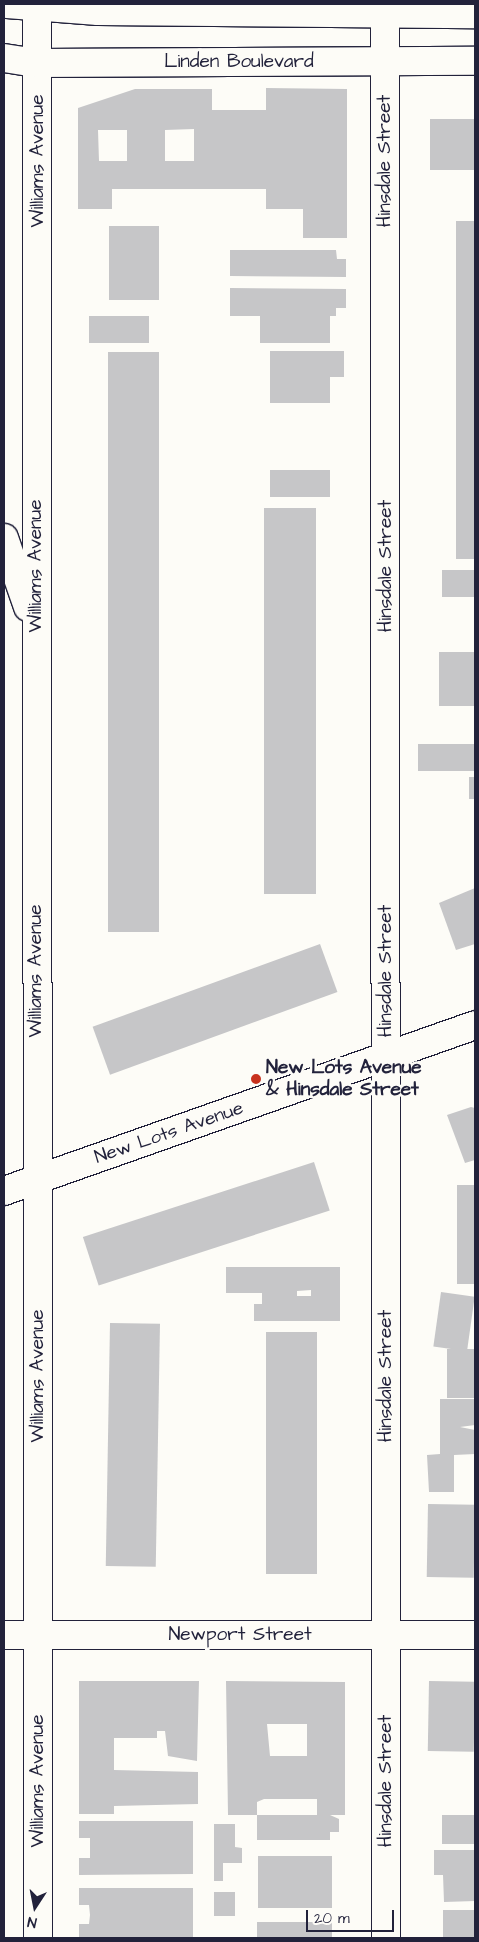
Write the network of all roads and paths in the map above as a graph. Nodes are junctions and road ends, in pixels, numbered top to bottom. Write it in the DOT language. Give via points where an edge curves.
graph roads {
  1 [pos="6,4"];
  2 [pos="37,6"];
  3 [pos="385,9"];
  4 [pos="475,14"];
  5 [pos="4,58"];
  6 [pos="386,61"];
  7 [pos="475,61"];
  8 [pos="37,63"];
  9 [pos="4,76"];
  10 [pos="4,538"];
  11 [pos="35,626"];
  12 [pos="475,1025"];
  13 [pos="386,1056"];
  14 [pos="38,1179"];
  15 [pos="4,1191"];
  16 [pos="4,1635"];
  17 [pos="38,1635"];
  18 [pos="386,1635"];
  19 [pos="475,1635"];
  20 [pos="38,1938"];
  21 [pos="386,1938"];
  1 -- 2 [label="main road"];
  2 -- 3 [label="main road"];
  2 -- 8 [label="main road, Williams Avenue"];
  3 -- 4 [label="main road"];
  3 -- 6 [label="main road, Hinsdale Street"];
  5 -- 8 [label="main road, Linden Boulevard"];
  6 -- 7 [label="main road, Linden Boulevard"];
  6 -- 8 [label="main road, Linden Boulevard"];
  6 -- 13 [label="main road, Hinsdale Street"];
  8 -- 9 [label="main road"];
  8 -- 11 [label="main road, Williams Avenue"];
  10 -- 11 [label="main road"];
  11 -- 14 [label="main road, Williams Avenue"];
  12 -- 13 [label="main road, New Lots Avenue"];
  13 -- 14 [label="main road, New Lots Avenue"];
  13 -- 18 [label="main road, Hinsdale Street"];
  14 -- 15 [label="main road, New Lots Avenue"];
  14 -- 17 [label="main road, Williams Avenue"];
  16 -- 17 [label="main road, Newport Street"];
  17 -- 18 [label="main road, Newport Street"];
  17 -- 20 [label="main road, Williams Avenue"];
  18 -- 19 [label="main road, Newport Street"];
  18 -- 21 [label="main road, Hinsdale Street"];
}
